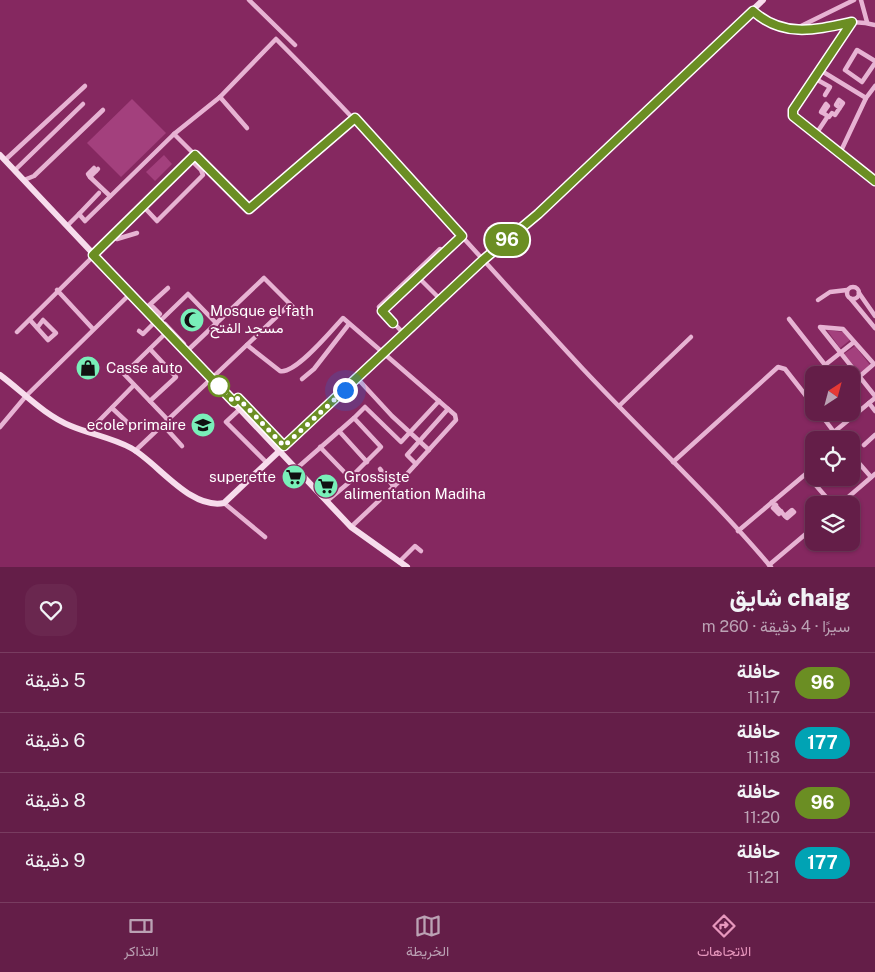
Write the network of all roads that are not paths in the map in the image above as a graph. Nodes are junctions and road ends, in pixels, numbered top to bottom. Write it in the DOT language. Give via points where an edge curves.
graph roads {
  1 [pos="249,0"];
  2 [pos="763,0"];
  3 [pos="854,0"];
  4 [pos="861,0"];
  5 [pos="753,11"];
  6 [pos="852,22"];
  7 [pos="867,22"];
  8 [pos="875,25"];
  9 [pos="796,29"];
  10 [pos="295,44"];
  11 [pos="875,62"];
  12 [pos="820,70"];
  13 [pos="814,78"];
  14 [pos="85,86"];
  15 [pos="875,86"];
  16 [pos="825,95"];
  17 [pos="220,97"];
  18 [pos="866,98"];
  19 [pos="83,104"];
  20 [pos="840,108"];
  21 [pos="103,110"];
  22 [pos="355,118"];
  23 [pos="247,128"];
  24 [pos="174,134"];
  25 [pos="816,134"];
  26 [pos="840,153"];
  27 [pos="195,155"];
  28 [pos="2,158"];
  29 [pos="190,160"];
  30 [pos="15,170"];
  31 [pos="94,173"];
  32 [pos="24,180"];
  33 [pos="875,181"];
  34 [pos="99,193"];
  35 [pos="110,196"];
  36 [pos="143,206"];
  37 [pos="79,214"];
  38 [pos="66,226"];
  39 [pos="137,233"];
  40 [pos="112,235"];
  41 [pos="462,236"];
  42 [pos="445,252"];
  43 [pos="93,255"];
  44 [pos="483,260"];
  45 [pos="418,277"];
  46 [pos="168,288"];
  47 [pos="57,290"];
  48 [pos="847,290"];
  49 [pos="859,293"];
  50 [pos="130,294"];
  51 [pos="852,299"];
  52 [pos="441,300"];
  53 [pos="818,300"];
  54 [pos="290,304"];
  55 [pos="146,311"];
  56 [pos="382,311"];
  57 [pos="875,316"];
  58 [pos="303,317"];
  59 [pos="789,319"];
  60 [pos="30,320"];
  61 [pos="160,324"];
  62 [pos="217,324"];
  63 [pos="349,324"];
  64 [pos="37,328"];
  65 [pos="875,328"];
  66 [pos="93,329"];
  67 [pos="139,331"];
  68 [pos="17,332"];
  69 [pos="404,334"];
  70 [pos="691,337"];
  71 [pos="854,342"];
  72 [pos="247,345"];
  73 [pos="150,349"];
  74 [pos="186,352"];
  75 [pos="841,352"];
  76 [pos="384,354"];
  77 [pos="825,365"];
  78 [pos="852,366"];
  79 [pos="0,375"];
  80 [pos="860,376"];
  81 [pos="357,378"];
  82 [pos="213,379"];
  83 [pos="302,379"];
  84 [pos="134,385"];
  85 [pos="805,395"];
  86 [pos="26,396"];
  87 [pos="875,397"];
  88 [pos="150,401"];
  89 [pos="439,401"];
  90 [pos="234,402"];
  91 [pos="869,403"];
  92 [pos="619,406"];
  93 [pos="112,408"];
  94 [pos="240,409"];
  95 [pos="448,409"];
  96 [pos="860,410"];
  97 [pos="875,411"];
  98 [pos="354,418"];
  99 [pos="168,420"];
  100 [pos="847,421"];
  101 [pos="129,424"];
  102 [pos="163,425"];
  103 [pos="0,427"];
  104 [pos="339,430"];
  105 [pos="835,431"];
  106 [pos="88,432"];
  107 [pos="410,433"];
  108 [pos="875,435"];
  109 [pos="420,442"];
  110 [pos="864,445"];
  111 [pos="182,446"];
  112 [pos="320,447"];
  113 [pos="282,448"];
  114 [pos="429,450"];
  115 [pos="135,451"];
  116 [pos="367,462"];
  117 [pos="673,462"];
  118 [pos="267,463"];
  119 [pos="860,463"];
  120 [pos="416,464"];
  121 [pos="296,469"];
  122 [pos="380,469"];
  123 [pos="805,475"];
  124 [pos="873,476"];
  125 [pos="350,478"];
  126 [pos="394,486"];
  127 [pos="817,486"];
  128 [pos="826,496"];
  129 [pos="850,496"];
  130 [pos="327,501"];
  131 [pos="224,503"];
  132 [pos="774,504"];
  133 [pos="783,514"];
  134 [pos="351,527"];
  135 [pos="738,531"];
  136 [pos="805,535"];
  137 [pos="265,537"];
  138 [pos="421,551"];
  139 [pos="401,565"];
  140 [pos="770,566"];
  141 [pos="407,567"];
  1 -- 10 [label="street"];
  2 -- 5 [label="street"];
  3 -- 9 [label="street"];
  4 -- 7 [label="street"];
  5 -- 9 [label="street" via="777,27"];
  5 -- 44 [label="street" via="538,214"];
  6 -- 7 [label="street"];
  6 -- 9 [label="street" via="813,30"];
  6 -- 12 [label="street"];
  7 -- 8 [label="street"];
  11 -- 11 [label="street" via="857,50 845,70 862,82"];
  12 -- 13 [label="street"];
  12 -- 18 [label="street"];
  13 -- 16 [label="street" via="830,87"];
  13 -- 25 [label="street" via="793,110 793,116"];
  14 -- 28 [label="street"];
  15 -- 18 [label="street"];
  17 -- 22 [label="street" via="276,39"];
  17 -- 23 [label="street"];
  17 -- 24 [label="street"];
  18 -- 26 [label="street"];
  19 -- 30 [label="street"];
  20 -- 25 [label="street" via="835,115 826,115"];
  21 -- 32 [label="street" via="34,176"];
  22 -- 27 [label="street" via="249,209"];
  22 -- 41 [label="street"];
  24 -- 27 [label="street"];
  24 -- 35 [label="street"];
  25 -- 26 [label="street"];
  26 -- 33 [label="street"];
  27 -- 29 [label="street"];
  28 -- 30 [label="street"];
  29 -- 36 [label="street"];
  29 -- 36 [label="street" via="203,174 157,221"];
  30 -- 32 [label="street"];
  31 -- 35 [label="street" via="96,182"];
  32 -- 38 [label="street"];
  34 -- 37 [label="street"];
  35 -- 37 [label="street" via="85,221"];
  36 -- 40 [label="street"];
  37 -- 38 [label="street"];
  38 -- 43 [label="street"];
  39 -- 40 [label="street" via="117,239"];
  40 -- 43 [label="street"];
  41 -- 42 [label="street"];
  41 -- 44 [label="street"];
  42 -- 45 [label="street"];
  42 -- 56 [label="street" via="440,249 379,306"];
  43 -- 47 [label="street"];
  43 -- 50 [label="street"];
  44 -- 52 [label="street"];
  44 -- 92 [label="street"];
  45 -- 52 [label="street"];
  45 -- 56 [label="street"];
  46 -- 55 [label="street"];
  47 -- 60 [label="street"];
  47 -- 66 [label="street"];
  48 -- 49 [label="street" via="854,287"];
  48 -- 51 [label="street" via="847,296"];
  48 -- 53 [label="street" via="830,292"];
  49 -- 51 [label="street"];
  49 -- 57 [label="street"];
  50 -- 55 [label="street"];
  50 -- 66 [label="street"];
  51 -- 65 [label="street"];
  52 -- 69 [label="street"];
  54 -- 58 [label="street"];
  54 -- 62 [label="street" via="264,278"];
  54 -- 72 [label="street"];
  55 -- 61 [label="street"];
  56 -- 69 [label="street"];
  59 -- 77 [label="street"];
  60 -- 64 [label="street"];
  60 -- 68 [label="street"];
  61 -- 62 [label="street" via="188,294"];
  61 -- 67 [label="street" via="143,334"];
  61 -- 73 [label="street"];
  61 -- 74 [label="street"];
  62 -- 74 [label="street"];
  63 -- 72 [label="street" via="343,318 309,355 284,372"];
  63 -- 76 [label="street"];
  63 -- 83 [label="street" via="314,369"];
  64 -- 64 [label="street" via="48,340 56,333 43,320"];
  66 -- 86 [label="street"];
  69 -- 76 [label="street"];
  70 -- 92 [label="street"];
  71 -- 75 [label="street"];
  71 -- 75 [label="street" via="843,329 820,327"];
  71 -- 80 [label="street" via="874,364"];
  72 -- 82 [label="street"];
  73 -- 84 [label="street" via="124,374"];
  73 -- 88 [label="street" via="176,377"];
  74 -- 82 [label="street"];
  75 -- 77 [label="street"];
  75 -- 78 [label="street"];
  76 -- 81 [label="street"];
  76 -- 89 [label="street"];
  79 -- 86 [label="street"];
  80 -- 87 [label="street"];
  81 -- 107 [label="street"];
  81 -- 113 [label="street"];
  82 -- 90 [label="street"];
  82 -- 99 [label="street"];
  84 -- 88 [label="street"];
  84 -- 93 [label="street"];
  85 -- 117 [label="street" via="785,369 778,367"];
  86 -- 103 [label="street"];
  86 -- 106 [label="street" via="58,420"];
  87 -- 91 [label="street"];
  88 -- 99 [label="street"];
  89 -- 95 [label="street"];
  89 -- 107 [label="street"];
  90 -- 94 [label="street"];
  90 -- 113 [label="street" via="238,398"];
  91 -- 96 [label="street"];
  91 -- 97 [label="street"];
  92 -- 117 [label="street"];
  93 -- 101 [label="street"];
  93 -- 106 [label="street"];
  94 -- 113 [label="street"];
  94 -- 118 [label="street" via="226,422"];
  95 -- 109 [label="street"];
  95 -- 114 [label="street" via="456,420"];
  98 -- 104 [label="street"];
  98 -- 107 [label="street" via="365,407 401,442"];
  98 -- 116 [label="street" via="381,447"];
  99 -- 102 [label="street"];
  100 -- 105 [label="street"];
  102 -- 111 [label="street"];
  102 -- 115 [label="street"];
  104 -- 112 [label="street"];
  104 -- 116 [label="street"];
  106 -- 115 [label="street"];
  107 -- 109 [label="street"];
  108 -- 110 [label="street"];
  109 -- 114 [label="street"];
  109 -- 120 [label="street" via="406,455"];
  112 -- 121 [label="street"];
  112 -- 125 [label="street"];
  113 -- 118 [label="street"];
  113 -- 121 [label="street"];
  114 -- 120 [label="street"];
  115 -- 131 [label="street" via="177,486 206,501"];
  116 -- 125 [label="street"];
  117 -- 135 [label="street"];
  118 -- 131 [label="street"];
  119 -- 124 [label="street"];
  120 -- 126 [label="street"];
  121 -- 130 [label="street"];
  122 -- 126 [label="street"];
  123 -- 132 [label="street"];
  124 -- 129 [label="street"];
  125 -- 130 [label="street" via="352,480"];
  126 -- 134 [label="street"];
  127 -- 128 [label="street"];
  130 -- 134 [label="street"];
  131 -- 137 [label="street"];
  132 -- 133 [label="street" via="778,514"];
  132 -- 135 [label="street"];
  134 -- 139 [label="street"];
  135 -- 140 [label="street"];
  136 -- 140 [label="street"];
  138 -- 139 [label="street" via="415,546"];
  139 -- 141 [label="street"];
}
